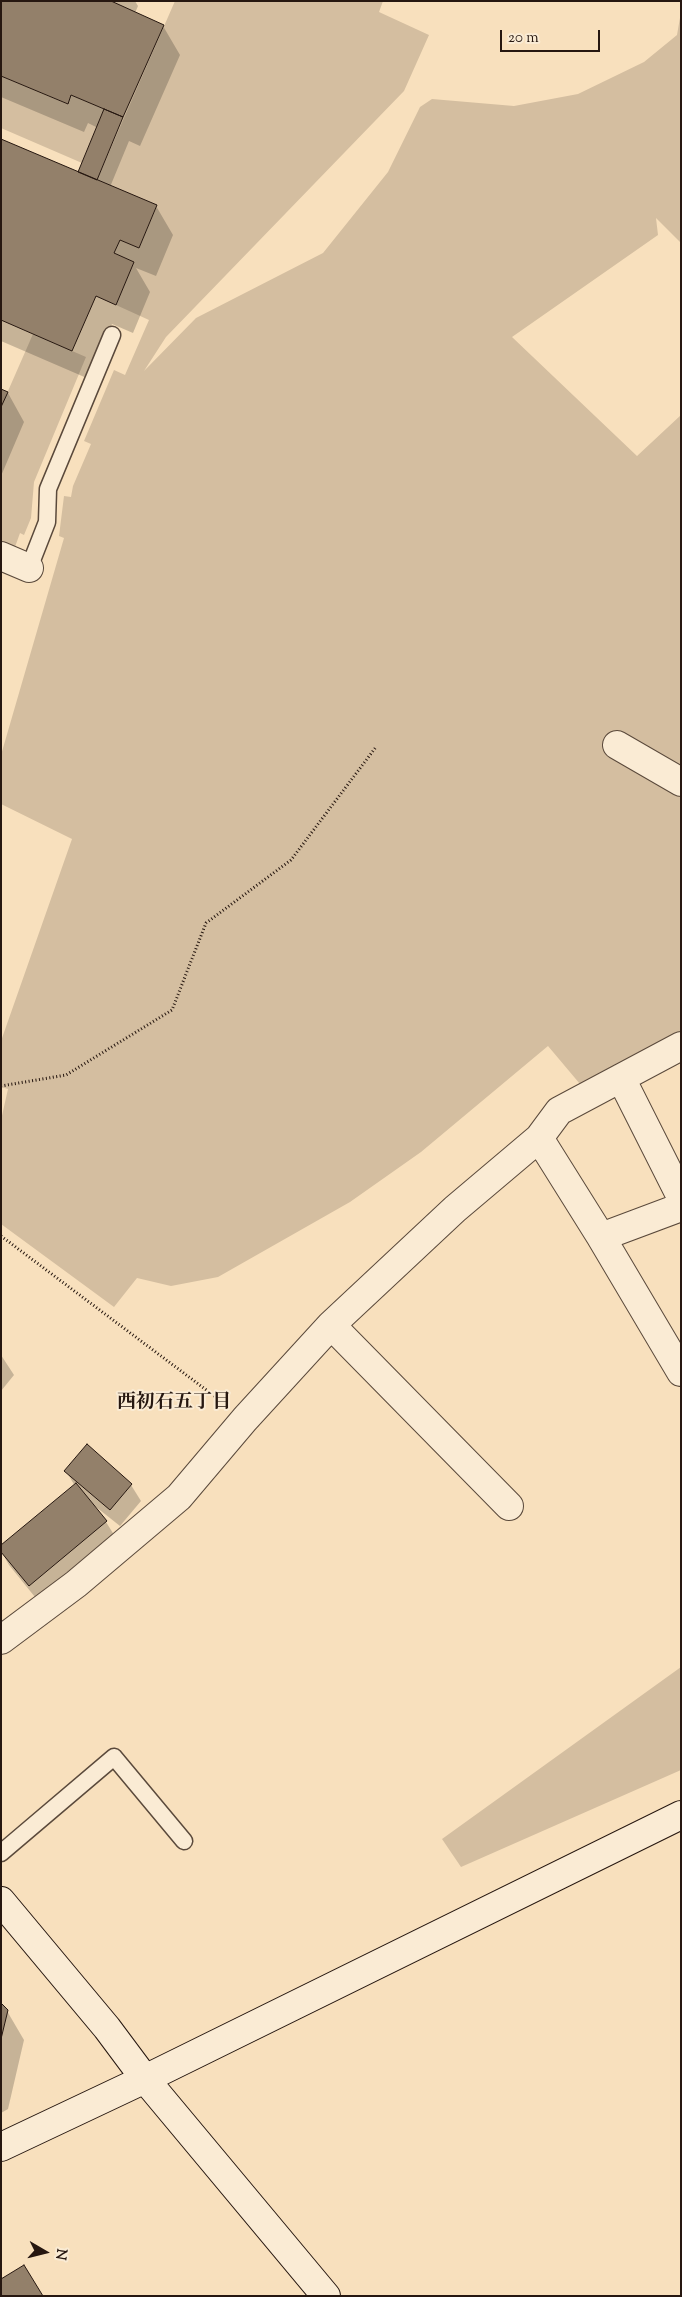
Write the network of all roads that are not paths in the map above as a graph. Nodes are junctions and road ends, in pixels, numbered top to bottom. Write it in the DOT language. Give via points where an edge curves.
graph roads {
  1 [pos="112,335"];
  2 [pos="1,556"];
  3 [pos="29,568"];
  4 [pos="617,745"];
  5 [pos="681,782"];
  6 [pos="681,1046"];
  7 [pos="620,1078"];
  8 [pos="538,1138"];
  9 [pos="681,1197"];
  10 [pos="681,1208"];
  11 [pos="600,1236"];
  12 [pos="331,1325"];
  13 [pos="681,1372"];
  14 [pos="509,1506"];
  15 [pos="1,1640"];
  16 [pos="681,1815"];
  17 [pos="184,1841"];
  18 [pos="1,1853"];
  19 [pos="1,1901"];
  20 [pos="145,2079"];
  21 [pos="1,2147"];
  22 [pos="326,2296"];
  1 -- 3 [label="lane" via="48,489 46,522"];
  2 -- 3 [label="street"];
  4 -- 5 [label="street"];
  6 -- 7 [label="street"];
  7 -- 8 [label="street" via="558,1111"];
  7 -- 9 [label="street"];
  8 -- 11 [label="street"];
  8 -- 12 [label="street" via="455,1209"];
  10 -- 11 [label="street"];
  11 -- 13 [label="street"];
  12 -- 14 [label="street"];
  12 -- 15 [label="street" via="245,1418 179,1497 76,1584"];
  16 -- 20 [label="street"];
  17 -- 18 [label="lane" via="114,1757"];
  19 -- 20 [label="street" via="107,2028"];
  20 -- 21 [label="street"];
  20 -- 22 [label="street"];
}
